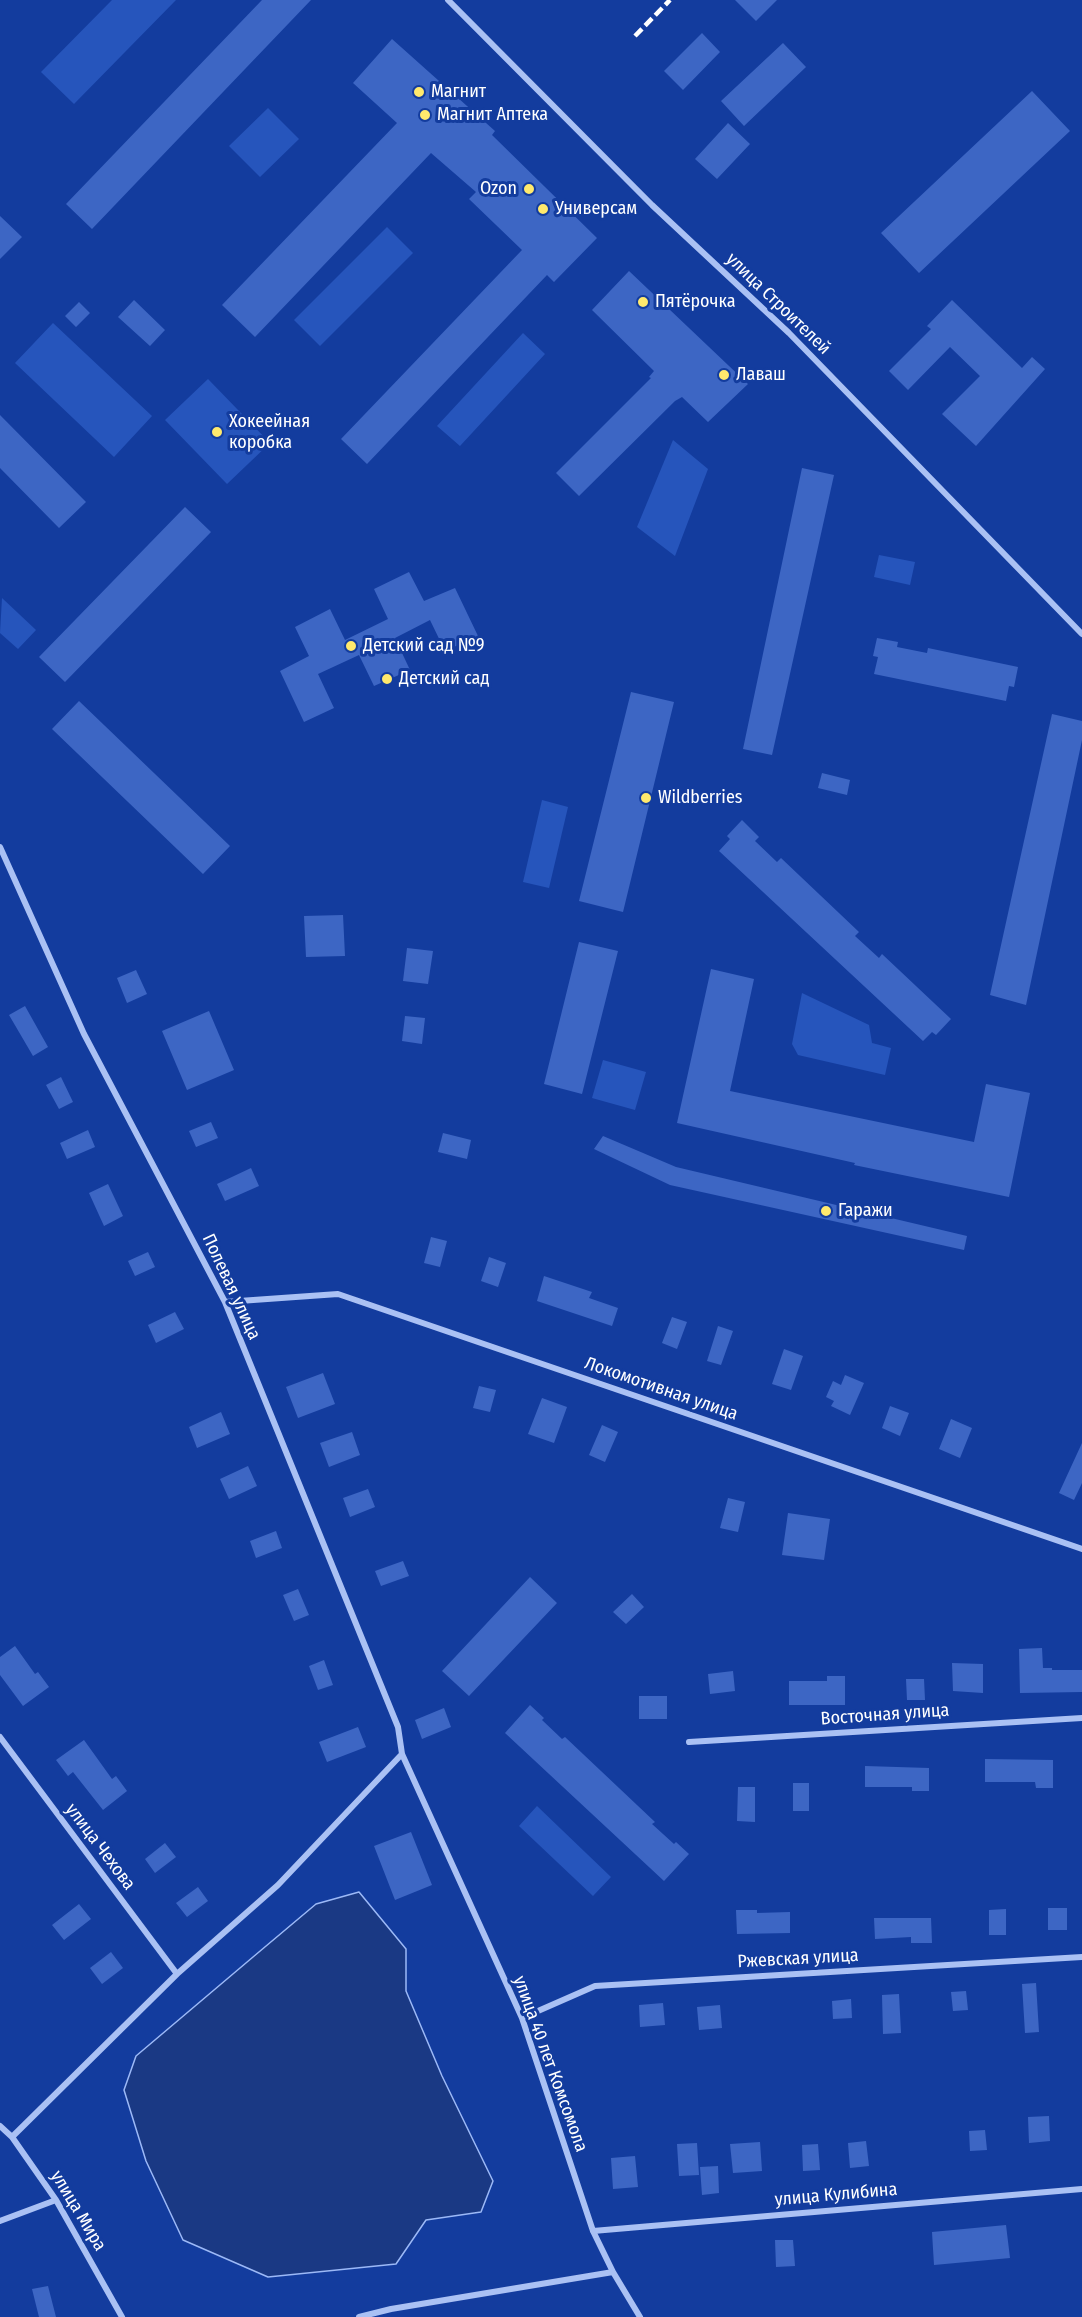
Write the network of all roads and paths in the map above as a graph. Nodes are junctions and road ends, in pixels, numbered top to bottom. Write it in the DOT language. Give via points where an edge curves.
graph roads {
  1 [pos="448,0"];
  2 [pos="1082,634"];
  3 [pos="0,847"];
  4 [pos="225,1302"];
  5 [pos="1082,1549"];
  6 [pos="1082,1718"];
  7 [pos="0,1737"];
  8 [pos="689,1742"];
  9 [pos="402,1754"];
  10 [pos="1082,1957"];
  11 [pos="177,1974"];
  12 [pos="522,2018"];
  13 [pos="0,2126"];
  14 [pos="12,2137"];
  15 [pos="1082,2189"];
  16 [pos="56,2200"];
  17 [pos="0,2221"];
  18 [pos="593,2231"];
  19 [pos="613,2272"];
  20 [pos="122,2317"];
  21 [pos="359,2317"];
  22 [pos="640,2317"];
  1 -- 2 [label="street, улица Строителей" via="652,205 789,333"];
  3 -- 4 [label="street, Полевая улица" via="84,1034"];
  4 -- 5 [label="street, Локомотивная улица" via="338,1294"];
  4 -- 9 [label="street, Полевая улица" via="398,1727"];
  6 -- 8 [label="street, Восточная улица"];
  7 -- 11 [label="street, улица Чехова"];
  9 -- 11 [label="street" via="278,1885"];
  9 -- 12 [label="street, улица 40 лет Комсомола"];
  10 -- 12 [label="street, Ржевская улица" via="595,1986"];
  11 -- 14 [label="street"];
  12 -- 18 [label="street, улица 40 лет Комсомола"];
  13 -- 14 [label="street, улица Мира"];
  14 -- 16 [label="street, улица Мира"];
  15 -- 18 [label="street, улица Кулибина"];
  16 -- 17 [label="street"];
  16 -- 20 [label="street, улица Мира"];
  18 -- 19 [label="street, улица 40 лет Комсомола"];
  19 -- 21 [label="street"];
  19 -- 22 [label="street, улица 40 лет Комсомола"];
}
